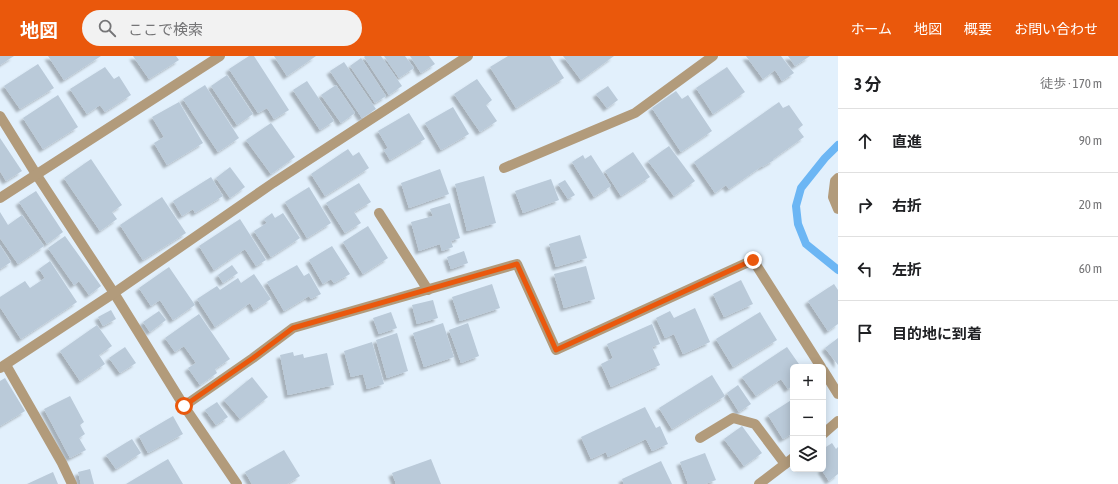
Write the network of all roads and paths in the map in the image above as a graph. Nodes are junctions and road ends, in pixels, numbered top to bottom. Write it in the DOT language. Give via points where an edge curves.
graph roads {
  1 [pos="220,56"];
  2 [pos="468,56"];
  3 [pos="713,56"];
  4 [pos="0,116"];
  5 [pos="504,168"];
  6 [pos="36,174"];
  7 [pos="838,178"];
  8 [pos="0,198"];
  9 [pos="838,209"];
  10 [pos="379,213"];
  11 [pos="428,290"];
  12 [pos="114,293"];
  13 [pos="819,364"];
  14 [pos="3,366"];
  15 [pos="826,375"];
  16 [pos="838,394"];
  17 [pos="184,406"];
  18 [pos="838,422"];
  19 [pos="826,432"];
  20 [pos="700,438"];
  21 [pos="789,461"];
  22 [pos="72,484"];
  23 [pos="237,484"];
  24 [pos="759,484"];
  1 -- 6 [label="street"];
  2 -- 12 [label="street" via="273,183"];
  3 -- 5 [label="street" via="635,113"];
  4 -- 6 [label="street"];
  6 -- 8 [label="street"];
  6 -- 12 [label="street"];
  7 -- 9 [label="street" via="835,180 833,197"];
  10 -- 11 [label="street"];
  11 -- 13 [label="street" via="517,264 556,350 753,260"];
  11 -- 17 [label="street" via="293,328"];
  12 -- 14 [label="street"];
  12 -- 17 [label="street"];
  14 -- 22 [label="street"];
  15 -- 16 [label="street"];
  17 -- 23 [label="street"];
  18 -- 19 [label="street"];
  20 -- 21 [label="street" via="733,418 755,424"];
  21 -- 24 [label="street"];
}
